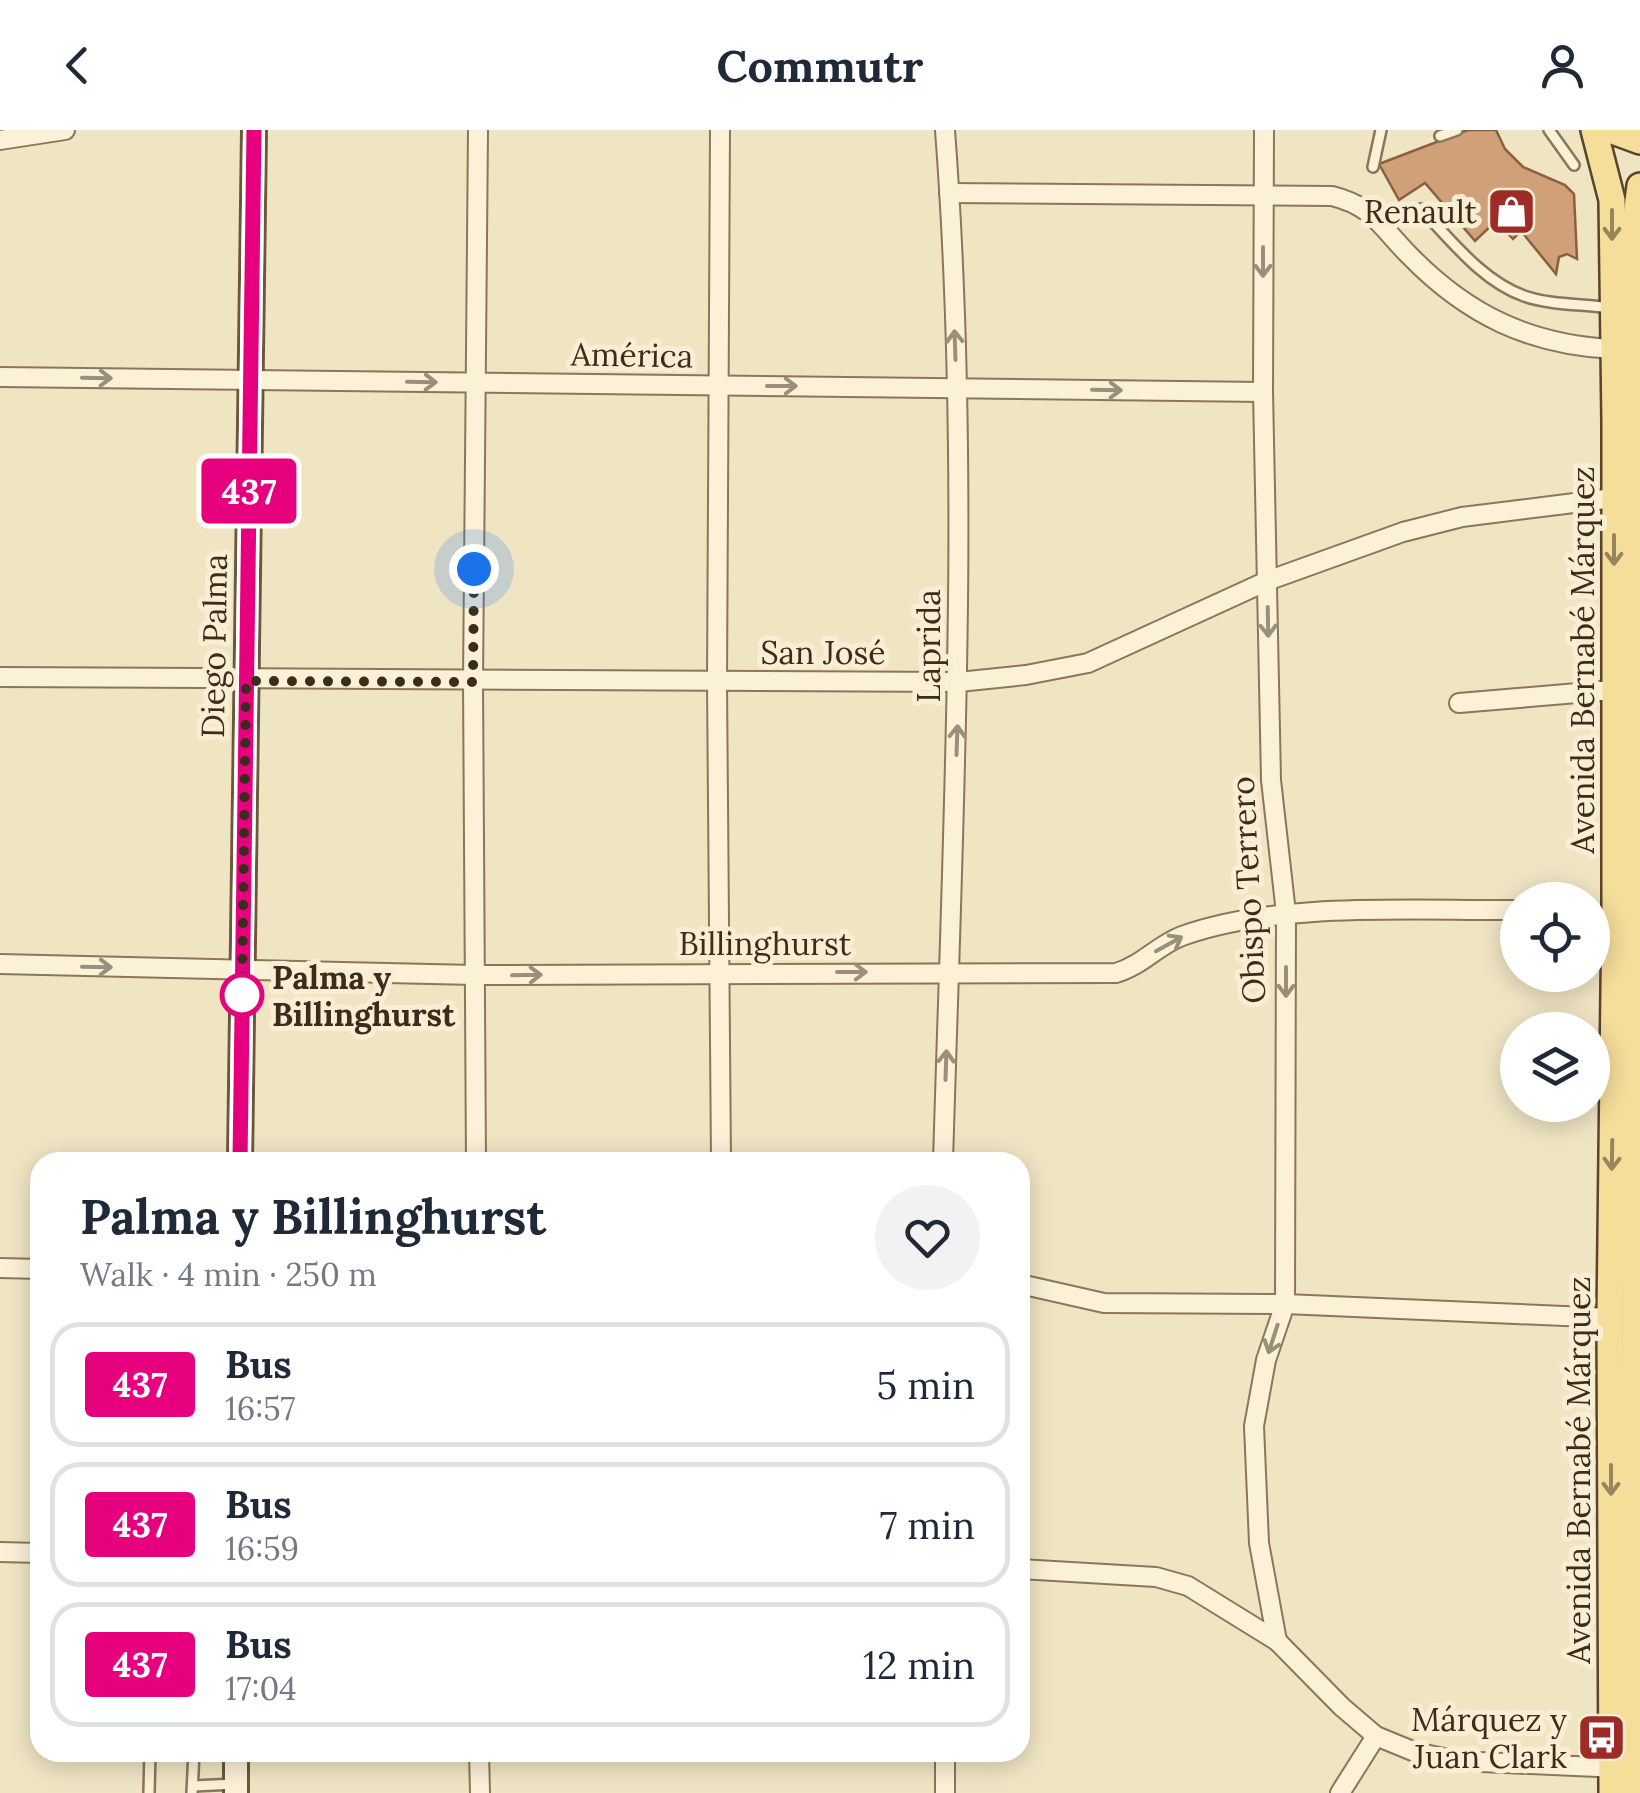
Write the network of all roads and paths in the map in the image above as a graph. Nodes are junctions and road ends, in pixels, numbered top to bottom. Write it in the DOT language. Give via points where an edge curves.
graph roads {
  1 [pos="65,130"];
  2 [pos="254,130"];
  3 [pos="478,130"];
  4 [pos="720,130"];
  5 [pos="944,130"];
  6 [pos="1264,130"];
  7 [pos="1381,130"];
  8 [pos="1457,130"];
  9 [pos="1550,130"];
  10 [pos="1594,130"];
  11 [pos="1610,130"];
  12 [pos="1440,136"];
  13 [pos="0,140"];
  14 [pos="1640,140"];
  15 [pos="1574,165"];
  16 [pos="1373,167"];
  17 [pos="1640,186"];
  18 [pos="949,194"];
  19 [pos="1262,197"];
  20 [pos="1421,209"];
  21 [pos="1613,308"];
  22 [pos="1613,350"];
  23 [pos="0,376"];
  24 [pos="250,380"];
  25 [pos="476,382"];
  26 [pos="719,386"];
  27 [pos="957,388"];
  28 [pos="1263,392"];
  29 [pos="1614,498"];
  30 [pos="1267,581"];
  31 [pos="0,677"];
  32 [pos="246,681"];
  33 [pos="473,682"];
  34 [pos="717,682"];
  35 [pos="959,682"];
  36 [pos="1614,690"];
  37 [pos="1459,703"];
  38 [pos="1614,908"];
  39 [pos="1500,910"];
  40 [pos="1286,913"];
  41 [pos="0,964"];
  42 [pos="243,970"];
  43 [pos="720,972"];
  44 [pos="948,972"];
  45 [pos="475,975"];
  46 [pos="240,1152"];
  47 [pos="476,1152"];
  48 [pos="721,1152"];
  49 [pos="943,1152"];
  50 [pos="0,1268"];
  51 [pos="30,1269"];
  52 [pos="1030,1286"];
  53 [pos="1285,1304"];
  54 [pos="1610,1318"];
  55 [pos="0,1552"];
  56 [pos="30,1553"];
  57 [pos="1030,1570"];
  58 [pos="1277,1641"];
  59 [pos="1376,1736"];
  60 [pos="150,1762"];
  61 [pos="194,1762"];
  62 [pos="236,1762"];
  63 [pos="480,1762"];
  64 [pos="944,1762"];
  65 [pos="1626,1778"];
  66 [pos="236,1789"];
  67 [pos="193,1790"];
  68 [pos="148,1793"];
  69 [pos="480,1793"];
  70 [pos="945,1793"];
  71 [pos="1340,1793"];
  1 -- 13 [label="street"];
  2 -- 24 [label="main road, Diego Palma"];
  3 -- 25 [label="street"];
  4 -- 26 [label="street"];
  5 -- 18 [label="street, Laprida"];
  6 -- 19 [label="street, Obispo Terrero"];
  7 -- 16 [label="lane"];
  8 -- 12 [label="lane"];
  9 -- 15 [label="lane"];
  10 -- 21 [label="main road, Avenida Bernabé Márquez, one-way" via="1612,200"];
  11 -- 14 [label="main road"];
  17 -- 38 [label="main road, Avenida Bernabé Márquez"];
  18 -- 19 [label="street"];
  27 -- 18 [label="street, Laprida, one-way"];
  19 -- 22 [label="street" via="1312,193 1349,200 1478,311 1539,339"];
  19 -- 28 [label="street, Obispo Terrero, one-way"];
  20 -- 21 [label="lane" via="1510,290"];
  21 -- 22 [label="main road, Avenida Bernabé Márquez"];
  22 -- 29 [label="main road, Avenida Bernabé Márquez"];
  23 -- 24 [label="street, América, one-way"];
  24 -- 25 [label="street, América, one-way"];
  24 -- 32 [label="main road, Diego Palma"];
  25 -- 26 [label="street, América"];
  25 -- 33 [label="street"];
  26 -- 27 [label="street, América, one-way"];
  26 -- 34 [label="street"];
  27 -- 28 [label="street, América, one-way"];
  27 -- 35 [label="street, Laprida"];
  28 -- 30 [label="street, Obispo Terrero"];
  29 -- 30 [label="street, San José" via="1403,532"];
  29 -- 36 [label="main road, Avenida Bernabé Márquez, one-way"];
  30 -- 35 [label="street, San José" via="1088,663"];
  30 -- 40 [label="street, Obispo Terrero, one-way" via="1271,780"];
  31 -- 32 [label="street, San José"];
  32 -- 33 [label="street, San José"];
  32 -- 42 [label="main road, Diego Palma"];
  33 -- 34 [label="street, San José"];
  33 -- 45 [label="street"];
  34 -- 35 [label="street, San José"];
  34 -- 43 [label="street"];
  44 -- 35 [label="street, Laprida, one-way"];
  36 -- 37 [label="street"];
  36 -- 38 [label="main road, Avenida Bernabé Márquez"];
  38 -- 54 [label="main road, Avenida Bernabé Márquez, one-way"];
  38 -- 65 [label="main road, Avenida Bernabé Márquez"];
  39 -- 40 [label="street, Billinghurst"];
  44 -- 40 [label="street, Billinghurst, one-way" via="1116,973 1184,936"];
  40 -- 53 [label="street, Obispo Terrero, one-way"];
  41 -- 42 [label="street, Billinghurst, one-way"];
  42 -- 45 [label="street, Billinghurst"];
  42 -- 46 [label="main road, Diego Palma"];
  43 -- 44 [label="street, Billinghurst, one-way"];
  45 -- 43 [label="street, Billinghurst, one-way"];
  43 -- 48 [label="street"];
  49 -- 44 [label="street, Laprida, one-way"];
  45 -- 47 [label="street"];
  50 -- 51 [label="street"];
  52 -- 53 [label="street" via="1104,1303"];
  53 -- 54 [label="street"];
  53 -- 58 [label="street, Obispo Terrero, one-way" via="1254,1426 1259,1543"];
  54 -- 65 [label="main road, Avenida Bernabé Márquez, one-way"];
  55 -- 56 [label="street"];
  57 -- 58 [label="street" via="1188,1586"];
  58 -- 59 [label="street"];
  59 -- 65 [label="street" via="1458,1761"];
  59 -- 71 [label="street"];
  60 -- 68 [label="lane"];
  61 -- 67 [label="lane"];
  62 -- 66 [label="main road"];
  63 -- 69 [label="street"];
  64 -- 70 [label="street"];
  66 -- 67 [label="lane"];
}
